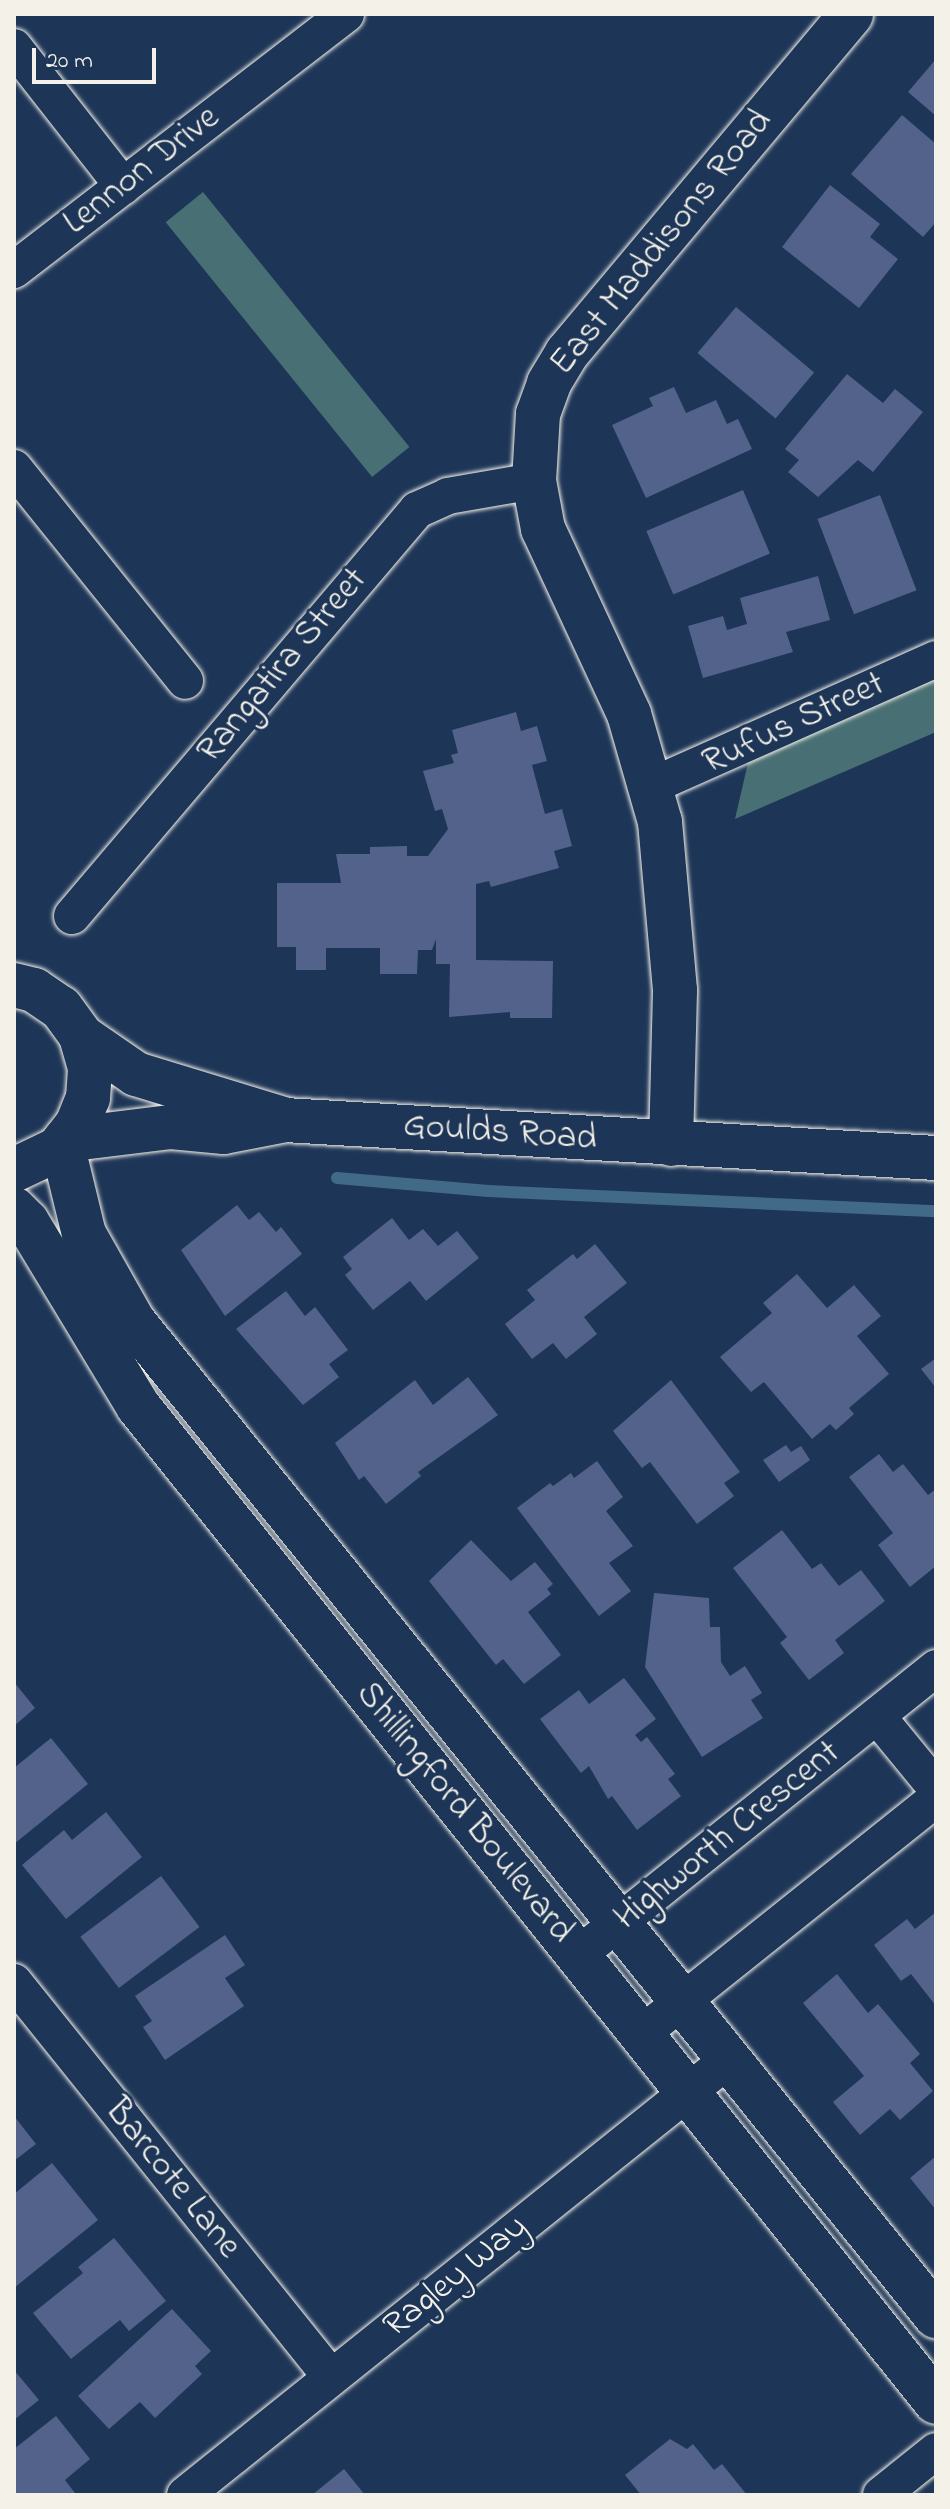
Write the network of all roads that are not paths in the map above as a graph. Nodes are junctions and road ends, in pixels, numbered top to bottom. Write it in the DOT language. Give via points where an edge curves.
graph roads {
  1 [pos="346,14"];
  2 [pos="851,14"];
  3 [pos="14,47"];
  4 [pos="123,186"];
  5 [pos="14,270"];
  6 [pos="14,468"];
  7 [pos="534,481"];
  8 [pos="936,659"];
  9 [pos="185,681"];
  10 [pos="651,786"];
  11 [pos="72,916"];
  12 [pos="16,978"];
  13 [pos="81,1036"];
  14 [pos="285,1120"];
  15 [pos="64,1142"];
  16 [pos="671,1144"];
  17 [pos="936,1158"];
  18 [pos="14,1170"];
  19 [pos="14,1209"];
  20 [pos="936,1668"];
  21 [pos="877,1716"];
  22 [pos="936,1788"];
  23 [pos="936,1799"];
  24 [pos="621,1922"];
  25 [pos="578,1955"];
  26 [pos="14,1982"];
  27 [pos="681,2002"];
  28 [pos="640,2035"];
  29 [pos="728,2060"];
  30 [pos="687,2091"];
  31 [pos="936,2316"];
  32 [pos="331,2377"];
  33 [pos="936,2402"];
  34 [pos="936,2451"];
  35 [pos="185,2495"];
  36 [pos="881,2495"];
  1 -- 4 [label="street, Lennon Drive"];
  2 -- 7 [label="street, East Maddisons Road" via="567,353 538,414"];
  3 -- 4 [label="street"];
  4 -- 5 [label="street, Lennon Drive"];
  6 -- 9 [label="street"];
  7 -- 10 [label="street, East Maddisons Road" via="554,560 614,678"];
  7 -- 11 [label="street, Rangatira Street" via="448,496 411,516"];
  8 -- 10 [label="street, Rufus Street"];
  10 -- 16 [label="street, East Maddisons Road" via="672,923"];
  12 -- 13 [label="street" via="61,1008"];
  13 -- 14 [label="street" via="136,1074"];
  13 -- 15 [label="street" via="90,1068 88,1098"];
  14 -- 15 [label="street, Goulds Road" via="224,1132 171,1127"];
  14 -- 16 [label="street, Goulds Road"];
  15 -- 18 [label="street" via="33,1165"];
  15 -- 24 [label="street, Shillingford Boulevard" via="84,1234 133,1321"];
  16 -- 17 [label="street, Goulds Road"];
  19 -- 25 [label="street, Shillingford Boulevard" via="27,1222 138,1406"];
  20 -- 21 [label="street, Highworth Crescent"];
  21 -- 22 [label="street, Highworth Crescent"];
  21 -- 24 [label="street, Highworth Crescent"];
  23 -- 27 [label="street"];
  24 -- 25 [label="street, Highworth Crescent"];
  24 -- 27 [label="street, Shillingford Boulevard"];
  25 -- 28 [label="street, Shillingford Boulevard"];
  26 -- 32 [label="street, Barcote Lane"];
  27 -- 28 [label="street"];
  27 -- 29 [label="street, Shillingford Boulevard"];
  28 -- 30 [label="street, Shillingford Boulevard"];
  29 -- 30 [label="street, Ragley Way"];
  29 -- 31 [label="street, Shillingford Boulevard"];
  30 -- 32 [label="street, Ragley Way"];
  30 -- 33 [label="street, Shillingford Boulevard"];
  32 -- 35 [label="street, Ragley Way"];
  34 -- 36 [label="street"];
}
